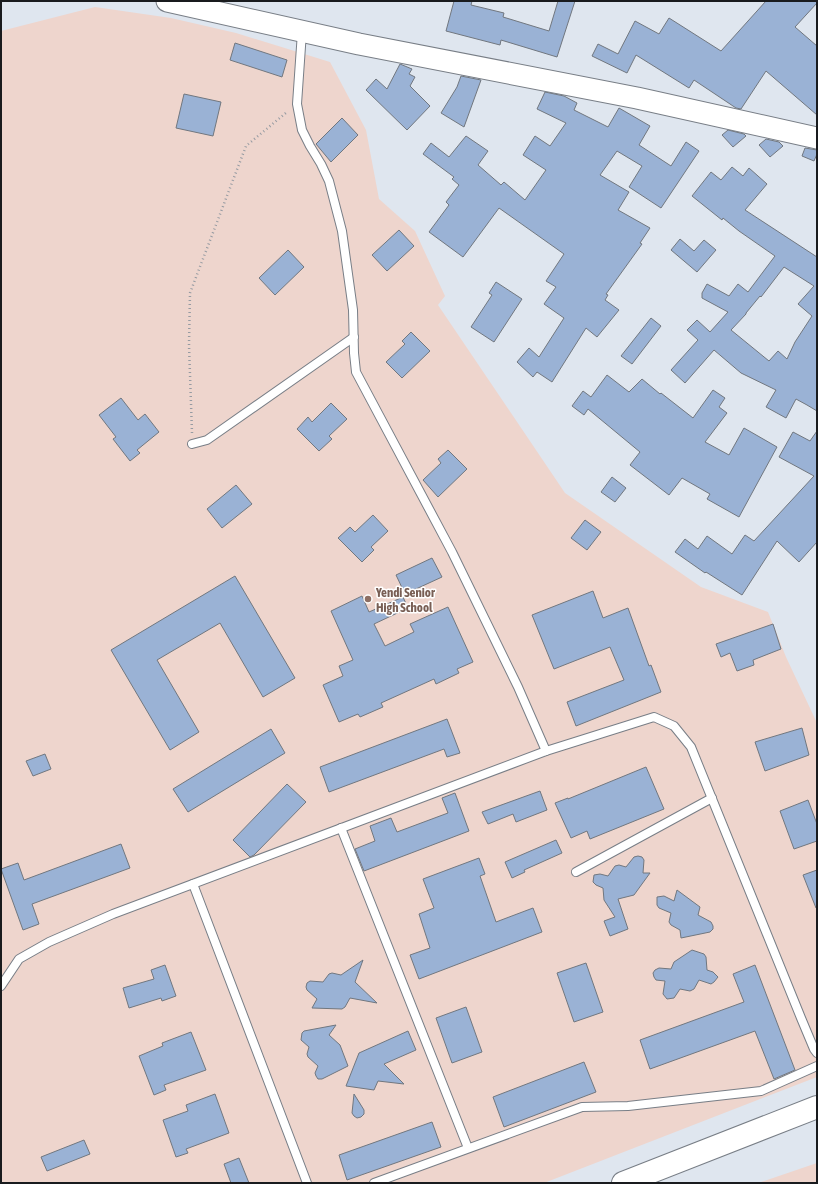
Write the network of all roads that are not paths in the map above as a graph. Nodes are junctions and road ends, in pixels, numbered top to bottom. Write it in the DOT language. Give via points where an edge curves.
graph roads {
  1 [pos="167,1"];
  2 [pos="302,31"];
  3 [pos="817,138"];
  4 [pos="354,337"];
  5 [pos="192,444"];
  6 [pos="546,751"];
  7 [pos="712,798"];
  8 [pos="341,828"];
  9 [pos="576,872"];
  10 [pos="193,884"];
  11 [pos="1,986"];
  12 [pos="817,1053"];
  13 [pos="817,1066"];
  14 [pos="817,1107"];
  15 [pos="468,1148"];
  16 [pos="307,1183"];
  17 [pos="374,1183"];
  18 [pos="623,1183"];
  1 -- 2 [label="street"];
  2 -- 3 [label="street" via="637,98"];
  2 -- 4 [label="lane" via="297,104 302,130 329,181 342,231 353,310"];
  4 -- 5 [label="lane" via="207,440"];
  4 -- 6 [label="lane" via="356,372 452,552 518,687"];
  6 -- 7 [label="lane" via="654,717 674,726 691,747"];
  6 -- 8 [label="lane"];
  7 -- 9 [label="lane"];
  7 -- 12 [label="lane"];
  8 -- 10 [label="lane"];
  8 -- 15 [label="lane"];
  10 -- 11 [label="lane" via="113,914 49,942 19,959"];
  10 -- 16 [label="lane"];
  13 -- 15 [label="lane" via="761,1091 628,1106 582,1107"];
  14 -- 18 [label="main road"];
  15 -- 17 [label="lane"];
}
